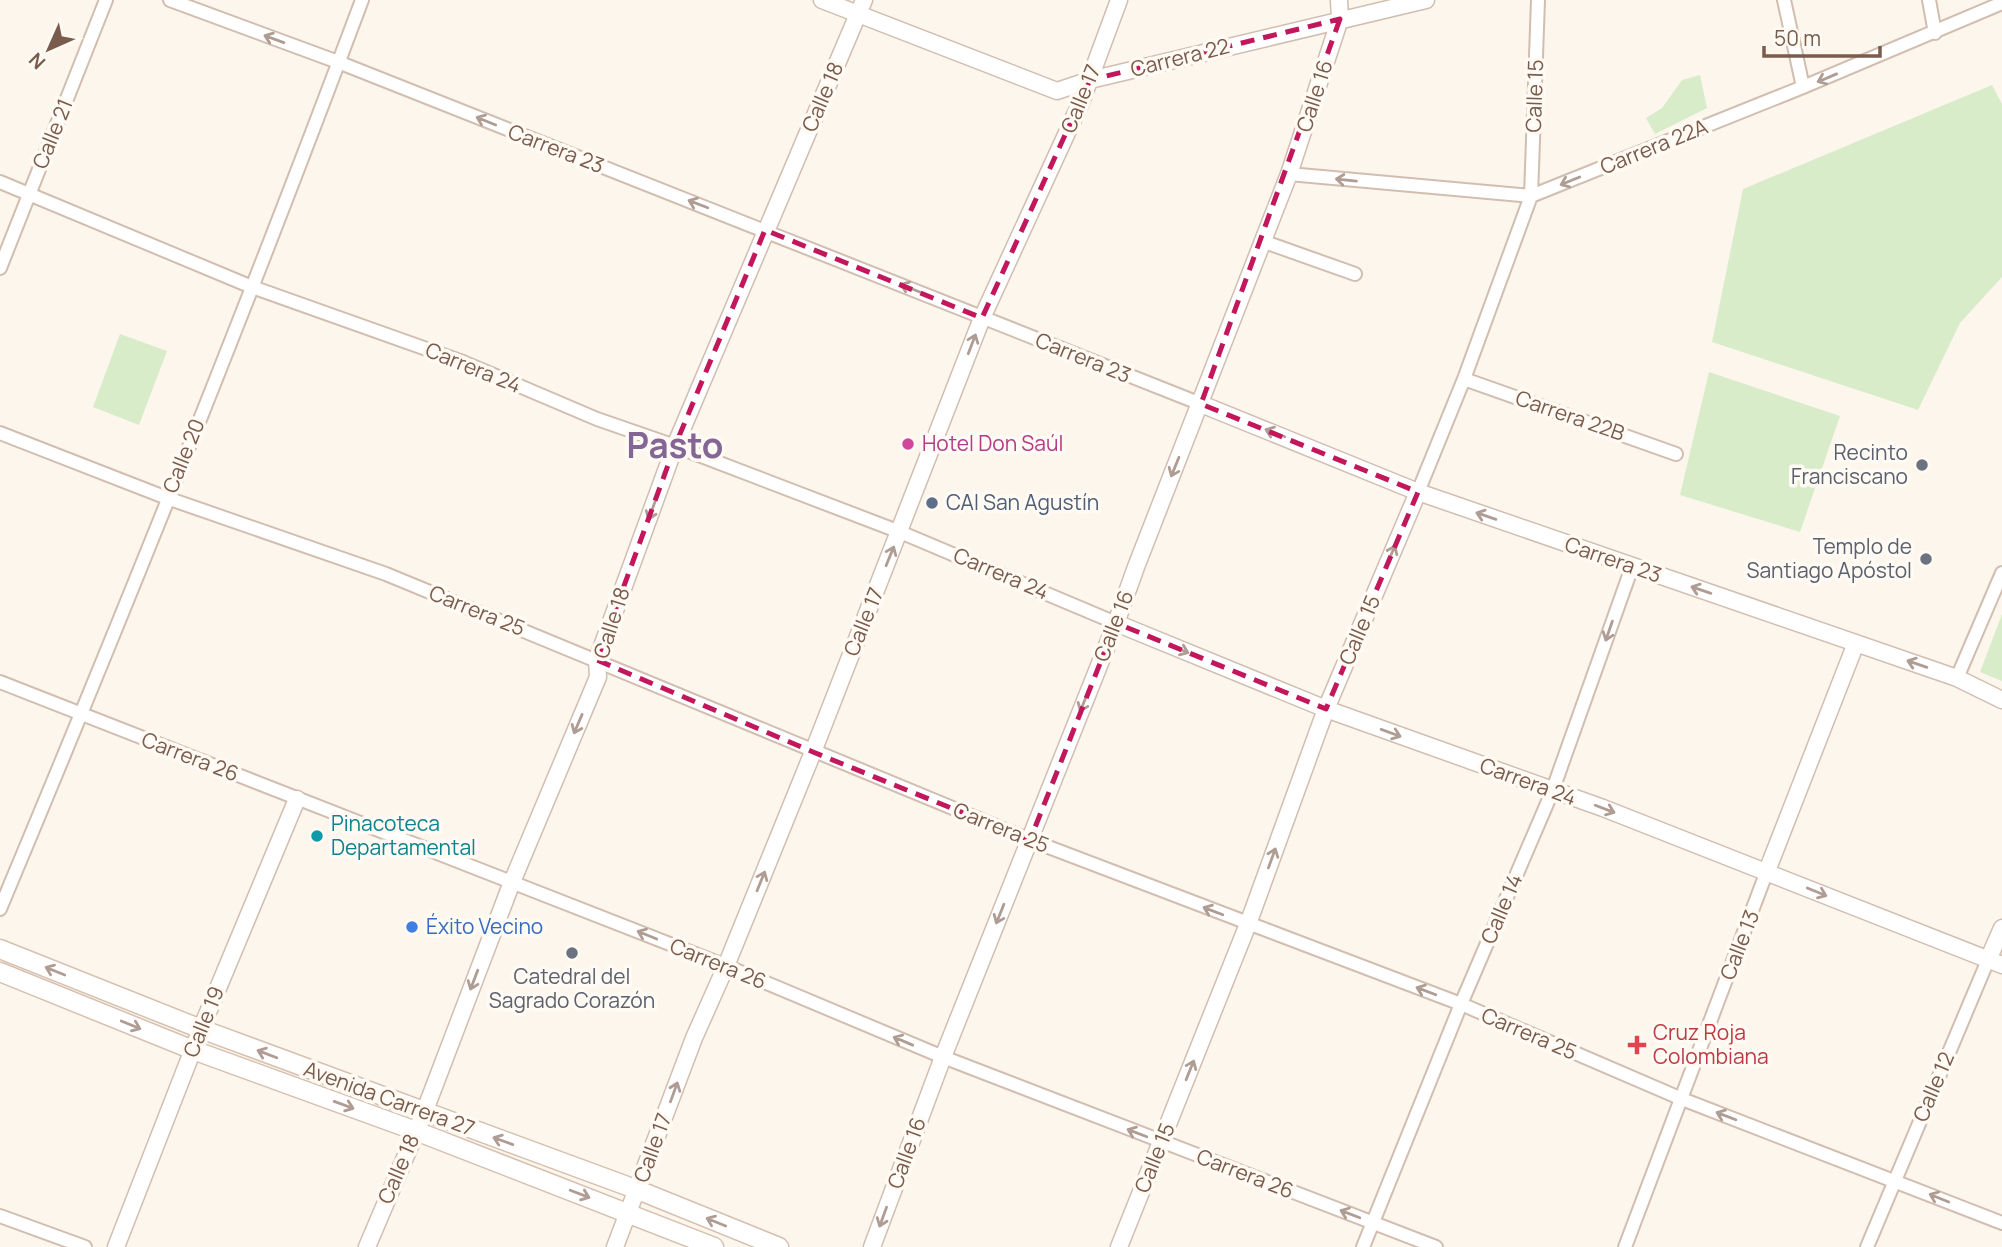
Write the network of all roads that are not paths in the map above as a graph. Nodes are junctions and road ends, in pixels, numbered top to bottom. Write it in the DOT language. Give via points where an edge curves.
graph roads {
  1 [pos="106,0"];
  2 [pos="170,0"];
  3 [pos="362,0"];
  4 [pos="822,0"];
  5 [pos="1119,0"];
  6 [pos="1339,0"];
  7 [pos="1426,0"];
  8 [pos="1538,0"];
  9 [pos="1784,0"];
  10 [pos="1928,0"];
  11 [pos="2002,3"];
  12 [pos="862,7"];
  13 [pos="1340,19"];
  14 [pos="1935,33"];
  15 [pos="338,62"];
  16 [pos="1090,80"];
  17 [pos="1803,87"];
  18 [pos="1289,174"];
  19 [pos="0,181"];
  20 [pos="30,194"];
  21 [pos="1531,196"];
  22 [pos="765,230"];
  23 [pos="1262,242"];
  24 [pos="0,268"];
  25 [pos="1355,274"];
  26 [pos="252,287"];
  27 [pos="982,317"];
  28 [pos="1464,379"];
  29 [pos="1201,404"];
  30 [pos="0,433"];
  31 [pos="675,446"];
  32 [pos="1676,454"];
  33 [pos="1419,492"];
  34 [pos="167,498"];
  35 [pos="900,532"];
  36 [pos="1632,567"];
  37 [pos="2002,573"];
  38 [pos="1116,623"];
  39 [pos="1856,643"];
  40 [pos="597,660"];
  41 [pos="1958,678"];
  42 [pos="0,682"];
  43 [pos="2002,700"];
  44 [pos="1326,709"];
  45 [pos="81,714"];
  46 [pos="813,752"];
  47 [pos="1552,792"];
  48 [pos="297,799"];
  49 [pos="1030,839"];
  50 [pos="1767,872"];
  51 [pos="512,881"];
  52 [pos="0,909"];
  53 [pos="1248,924"];
  54 [pos="2002,928"];
  55 [pos="0,949"];
  56 [pos="1995,962"];
  57 [pos="726,966"];
  58 [pos="0,972"];
  59 [pos="1461,1004"];
  60 [pos="201,1029"];
  61 [pos="193,1050"];
  62 [pos="943,1058"];
  63 [pos="1682,1099"];
  64 [pos="424,1113"];
  65 [pos="416,1131"];
  66 [pos="1161,1143"];
  67 [pos="1894,1180"];
  68 [pos="638,1190"];
  69 [pos="629,1213"];
  70 [pos="0,1216"];
  71 [pos="1373,1223"];
  72 [pos="2002,1223"];
  73 [pos="85,1247"];
  74 [pos="116,1247"];
  75 [pos="367,1247"];
  76 [pos="615,1247"];
  77 [pos="714,1247"];
  78 [pos="779,1247"];
  79 [pos="872,1247"];
  80 [pos="1119,1247"];
  81 [pos="1363,1247"];
  82 [pos="1436,1247"];
  83 [pos="1625,1247"];
  84 [pos="1867,1247"];
  1 -- 20 [label="street, Calle 21"];
  15 -- 2 [label="street, Carrera 23, one-way"];
  3 -- 15 [label="street, Calle 20"];
  4 -- 12 [label="street, Carrera 22"];
  5 -- 16 [label="street, Calle 17"];
  6 -- 13 [label="street, Calle 16"];
  7 -- 13 [label="street, Carrera 22"];
  8 -- 21 [label="street, Calle 15"];
  9 -- 17 [label="street"];
  10 -- 14 [label="street"];
  11 -- 14 [label="street, Carrera 22A"];
  12 -- 16 [label="street, Carrera 22" via="1057,91"];
  12 -- 22 [label="street, Calle 18"];
  13 -- 16 [label="street, Carrera 22"];
  13 -- 18 [label="street, Calle 16"];
  14 -- 17 [label="street, Carrera 22A, one-way"];
  22 -- 15 [label="street, Carrera 23, one-way"];
  15 -- 26 [label="street, Calle 20"];
  16 -- 27 [label="street, Calle 17"];
  17 -- 21 [label="street, Carrera 22A, one-way"];
  21 -- 18 [label="street, Carrera 22A, one-way"];
  18 -- 23 [label="street, Calle 16"];
  19 -- 20 [label="street, Carrera 24"];
  20 -- 24 [label="street, Calle 21"];
  20 -- 26 [label="street, Carrera 24"];
  21 -- 28 [label="street, Calle 15"];
  27 -- 22 [label="street, Carrera 23, one-way"];
  22 -- 31 [label="street, Calle 18"];
  23 -- 25 [label="street"];
  23 -- 29 [label="street, Calle 16"];
  26 -- 31 [label="street, Carrera 24" via="463,362 597,419"];
  26 -- 34 [label="street, Calle 20"];
  27 -- 29 [label="street, Carrera 23"];
  35 -- 27 [label="street, Calle 17, one-way"];
  28 -- 32 [label="street, Carrera 22B"];
  28 -- 33 [label="street, Calle 15"];
  33 -- 29 [label="street, Carrera 23, one-way"];
  29 -- 38 [label="street, Calle 16, one-way"];
  30 -- 34 [label="street, Carrera 25"];
  31 -- 35 [label="street, Carrera 24"];
  31 -- 40 [label="street, Calle 18, one-way"];
  36 -- 33 [label="street, Carrera 23, one-way"];
  44 -- 33 [label="street, Calle 15, one-way"];
  34 -- 40 [label="street, Carrera 25" via="386,574"];
  34 -- 45 [label="street, Calle 20"];
  35 -- 38 [label="street, Carrera 24"];
  46 -- 35 [label="street, Calle 17, one-way"];
  39 -- 36 [label="street, Carrera 23, one-way"];
  36 -- 47 [label="street, Calle 14, one-way"];
  37 -- 41 [label="street"];
  38 -- 44 [label="street, Carrera 24, one-way"];
  38 -- 49 [label="street, Calle 16, one-way"];
  41 -- 39 [label="street, Carrera 23, one-way"];
  39 -- 50 [label="street, Calle 13"];
  40 -- 46 [label="street, Carrera 25"];
  40 -- 51 [label="street, Calle 18, one-way" via="598,677"];
  41 -- 43 [label="street, Carrera 23"];
  42 -- 45 [label="street, Carrera 26"];
  44 -- 47 [label="street, Carrera 24, one-way"];
  53 -- 44 [label="street, Calle 15, one-way"];
  45 -- 48 [label="street, Carrera 26"];
  45 -- 52 [label="street, Calle 20"];
  46 -- 49 [label="street, Carrera 25"];
  57 -- 46 [label="street, Calle 17, one-way"];
  47 -- 50 [label="street, Carrera 24, one-way"];
  47 -- 59 [label="street, Calle 14"];
  48 -- 51 [label="street, Carrera 26"];
  48 -- 60 [label="street, Calle 19"];
  53 -- 49 [label="street, Carrera 25, one-way"];
  49 -- 62 [label="street, Calle 16, one-way"];
  50 -- 56 [label="street, Carrera 24, one-way"];
  50 -- 63 [label="street, Calle 13"];
  57 -- 51 [label="street, Carrera 26, one-way"];
  51 -- 64 [label="street, Calle 18, one-way"];
  59 -- 53 [label="street, Carrera 25, one-way"];
  66 -- 53 [label="street, Calle 15, one-way"];
  54 -- 56 [label="street, Calle 12"];
  60 -- 55 [label="main road, Avenida Carrera 27, one-way"];
  56 -- 67 [label="street, Calle 12"];
  62 -- 57 [label="street, Carrera 26, one-way"];
  68 -- 57 [label="street, Calle 17, one-way"];
  58 -- 61 [label="main road, Avenida Carrera 27, one-way"];
  59 -- 63 [label="street, Carrera 25"];
  59 -- 71 [label="street, Calle 14"];
  60 -- 61 [label="street, Calle 19"];
  64 -- 60 [label="main road, Avenida Carrera 27, one-way"];
  61 -- 65 [label="main road, Avenida Carrera 27, one-way"];
  61 -- 74 [label="street, Calle 19"];
  66 -- 62 [label="street, Carrera 26, one-way"];
  62 -- 79 [label="street, Calle 16, one-way"];
  67 -- 63 [label="street, Carrera 25, one-way"];
  63 -- 83 [label="street, Calle 13"];
  64 -- 65 [label="street, Calle 18"];
  68 -- 64 [label="main road, Avenida Carrera 27, one-way"];
  65 -- 69 [label="main road, Avenida Carrera 27, one-way"];
  65 -- 75 [label="street, Calle 18"];
  71 -- 66 [label="street, Carrera 26, one-way"];
  66 -- 80 [label="street, Calle 15"];
  72 -- 67 [label="street, Carrera 25, one-way"];
  67 -- 84 [label="street, Calle 12"];
  68 -- 69 [label="street, Calle 17"];
  78 -- 68 [label="main road, Avenida Carrera 27, one-way"];
  69 -- 76 [label="street, Calle 17"];
  69 -- 77 [label="main road, Avenida Carrera 27"];
  70 -- 73 [label="street"];
  71 -- 81 [label="street, Calle 14"];
  71 -- 82 [label="street, Carrera 26"];
}
